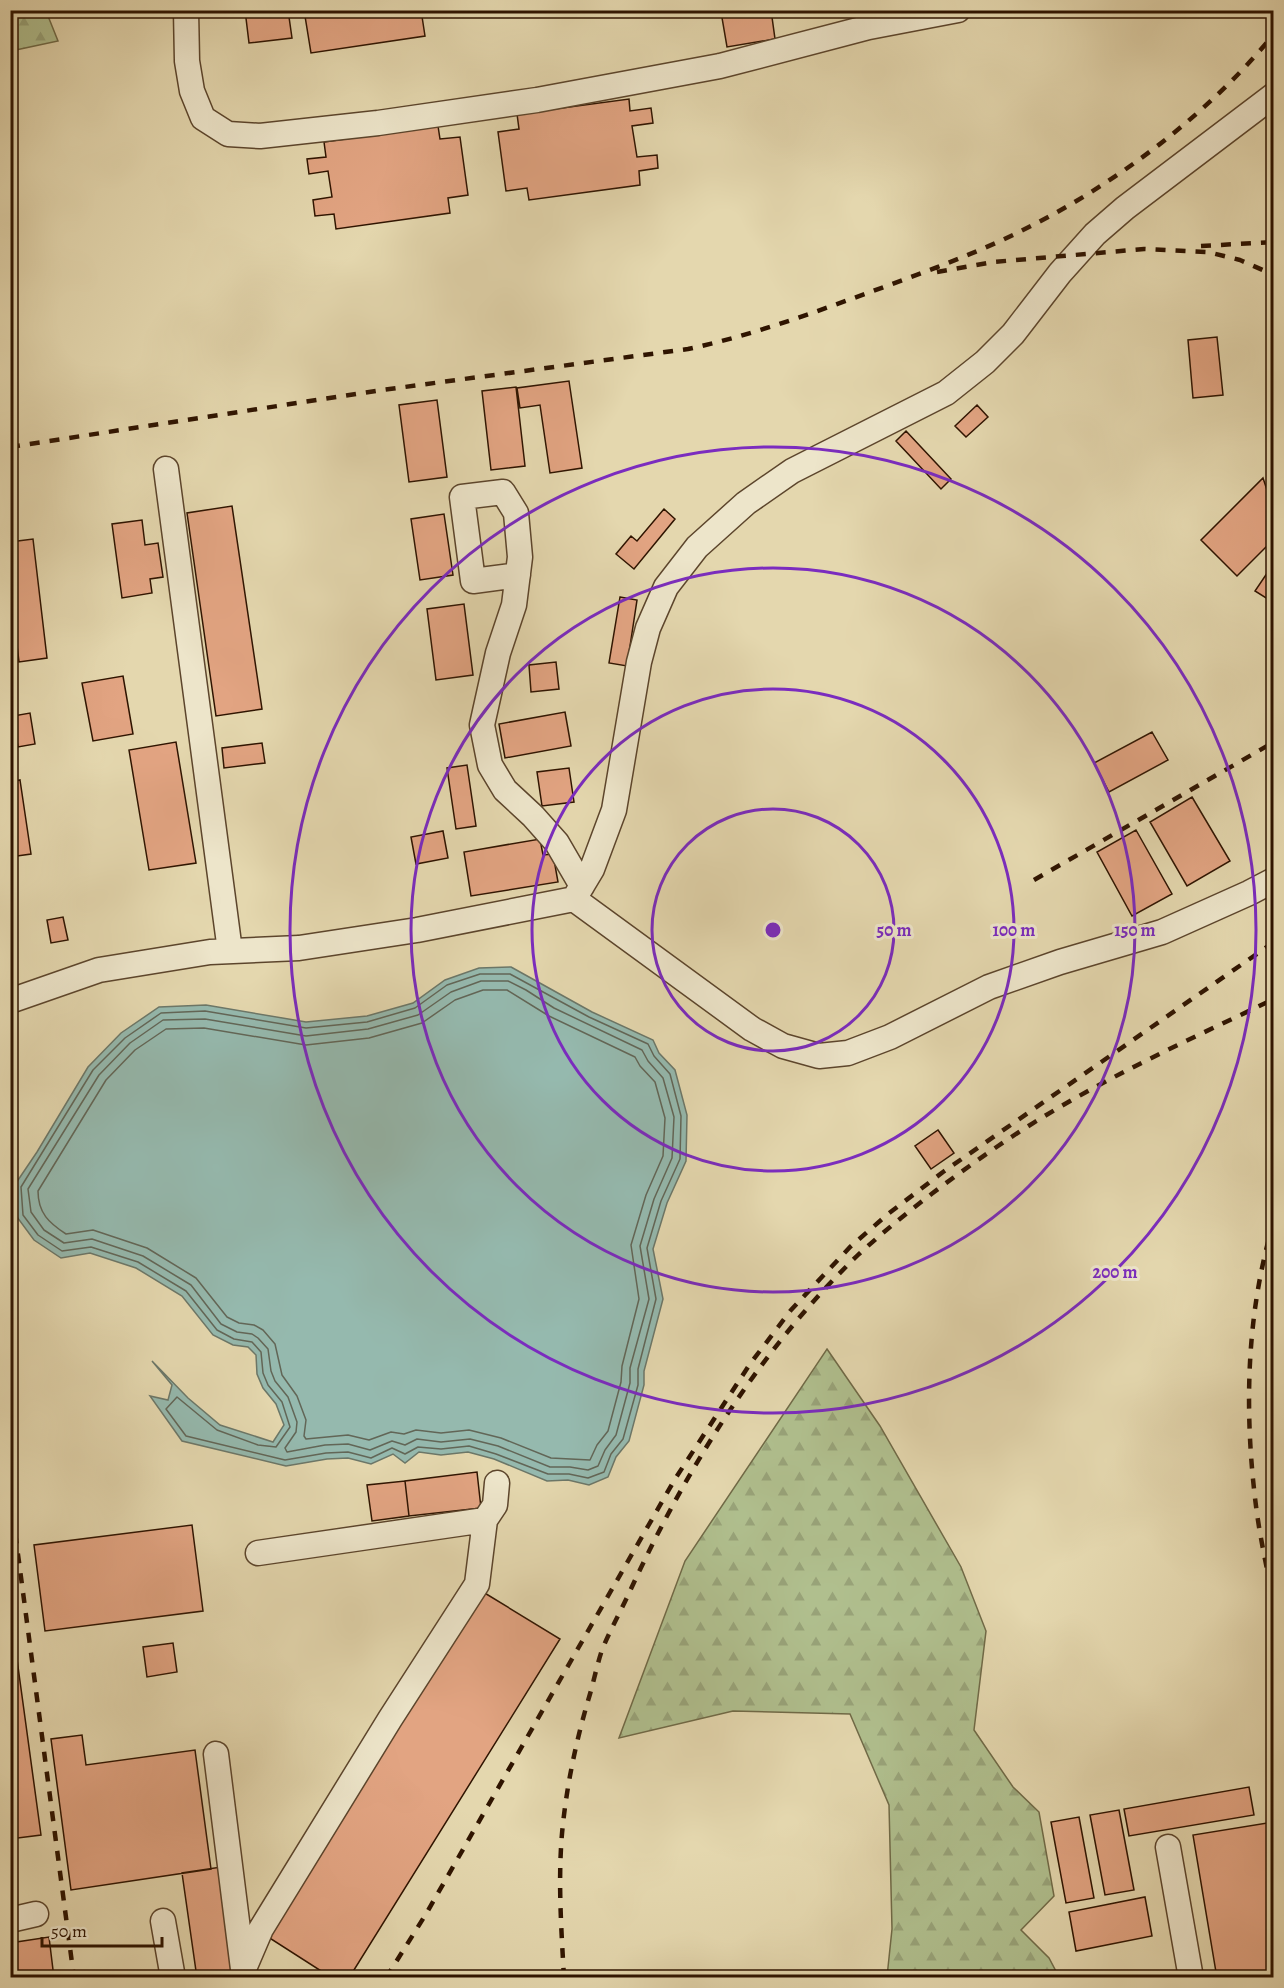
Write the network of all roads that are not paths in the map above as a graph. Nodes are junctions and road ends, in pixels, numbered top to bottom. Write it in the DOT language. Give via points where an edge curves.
graph roads {
  1 [pos="186,10"];
  2 [pos="958,10"];
  3 [pos="1274,95"];
  4 [pos="166,469"];
  5 [pos="518,575"];
  6 [pos="1274,880"];
  7 [pos="578,892"];
  8 [pos="230,951"];
  9 [pos="10,1001"];
  10 [pos="497,1483"];
  11 [pos="485,1520"];
  12 [pos="258,1552"];
  13 [pos="216,1754"];
  14 [pos="1168,1847"];
  15 [pos="36,1914"];
  16 [pos="10,1920"];
  17 [pos="163,1921"];
  18 [pos="243,1974"];
  19 [pos="173,1977"];
  20 [pos="1191,1977"];
  1 -- 2 [label="street" via="187,61 192,91 203,118 228,134 260,136 537,100 720,66 869,27"];
  3 -- 7 [label="street" via="1095,234 1013,334 962,381 946,393 792,471 746,503 698,547 666,587 648,628 614,810 592,869"];
  4 -- 8 [label="street"];
  5 -- 7 [label="street" via="514,605 498,652 482,725 490,765 505,790 556,843"];
  6 -- 7 [label="street" via="1162,932 989,987 890,1037 848,1053 819,1056 783,1046 752,1029"];
  7 -- 8 [label="street" via="417,930 299,948"];
  8 -- 9 [label="street" via="99,970"];
  10 -- 11 [label="street" via="495,1505"];
  11 -- 12 [label="street"];
  11 -- 18 [label="street" via="477,1584 261,1929"];
  13 -- 18 [label="street"];
  14 -- 20 [label="street"];
  15 -- 16 [label="street"];
  17 -- 19 [label="street"];
}
